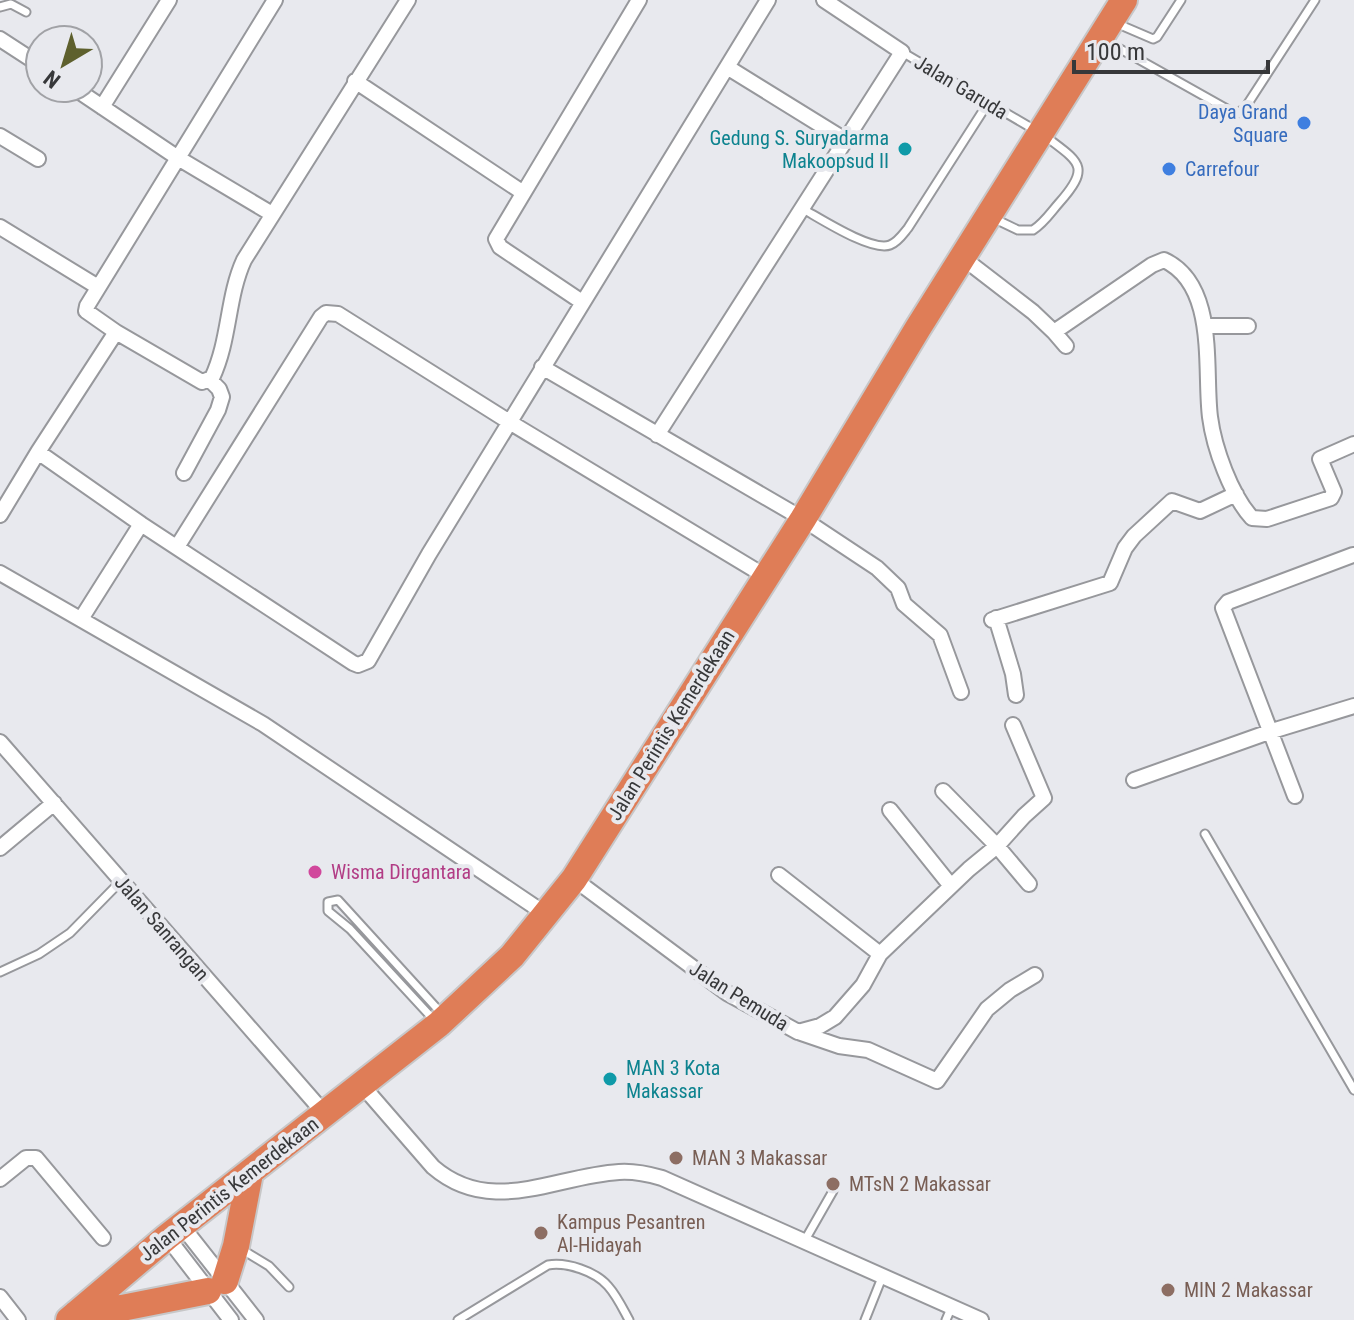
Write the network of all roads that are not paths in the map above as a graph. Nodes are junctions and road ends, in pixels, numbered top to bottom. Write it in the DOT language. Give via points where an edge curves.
graph roads {
  1 [pos="169,0"];
  2 [pos="275,0"];
  3 [pos="408,0"];
  4 [pos="639,0"];
  5 [pos="768,0"];
  6 [pos="824,0"];
  7 [pos="1181,0"];
  8 [pos="1315,0"];
  9 [pos="0,7"];
  10 [pos="26,12"];
  11 [pos="1113,20"];
  12 [pos="0,39"];
  13 [pos="902,52"];
  14 [pos="24,55"];
  15 [pos="727,67"];
  16 [pos="355,81"];
  17 [pos="988,103"];
  18 [pos="98,104"];
  19 [pos="102,107"];
  20 [pos="1042,134"];
  21 [pos="0,136"];
  22 [pos="845,140"];
  23 [pos="178,158"];
  24 [pos="38,159"];
  25 [pos="522,192"];
  26 [pos="802,209"];
  27 [pos="272,214"];
  28 [pos="988,216"];
  29 [pos="0,227"];
  30 [pos="963,258"];
  31 [pos="98,287"];
  32 [pos="582,302"];
  33 [pos="1205,326"];
  34 [pos="1248,326"];
  35 [pos="116,332"];
  36 [pos="1054,332"];
  37 [pos="1066,346"];
  38 [pos="542,367"];
  39 [pos="210,380"];
  40 [pos="511,423"];
  41 [pos="657,435"];
  42 [pos="1354,444"];
  43 [pos="38,452"];
  44 [pos="184,473"];
  45 [pos="1236,494"];
  46 [pos="0,515"];
  47 [pos="803,519"];
  48 [pos="141,524"];
  49 [pos="177,547"];
  50 [pos="1353,555"];
  51 [pos="0,573"];
  52 [pos="765,576"];
  53 [pos="83,615"];
  54 [pos="961,692"];
  55 [pos="1016,695"];
  56 [pos="1354,706"];
  57 [pos="1013,725"];
  58 [pos="1269,732"];
  59 [pos="0,742"];
  60 [pos="1134,780"];
  61 [pos="943,791"];
  62 [pos="1295,796"];
  63 [pos="54,803"];
  64 [pos="890,810"];
  65 [pos="1205,834"];
  66 [pos="997,846"];
  67 [pos="0,848"];
  68 [pos="779,875"];
  69 [pos="574,879"];
  70 [pos="121,881"];
  71 [pos="1029,884"];
  72 [pos="951,886"];
  73 [pos="549,912"];
  74 [pos="349,915"];
  75 [pos="343,923"];
  76 [pos="880,954"];
  77 [pos="0,972"];
  78 [pos="1035,975"];
  79 [pos="442,1021"];
  80 [pos="798,1032"];
  81 [pos="361,1084"];
  82 [pos="1354,1090"];
  83 [pos="325,1114"];
  84 [pos="250,1173"];
  85 [pos="0,1179"];
  86 [pos="833,1191"];
  87 [pos="174,1231"];
  88 [pos="103,1238"];
  89 [pos="805,1240"];
  90 [pos="236,1246"];
  91 [pos="883,1275"];
  92 [pos="216,1286"];
  93 [pos="289,1287"];
  94 [pos="0,1297"];
  95 [pos="949,1313"];
  96 [pos="72,1317"];
  97 [pos="18,1320"];
  98 [pos="231,1320"];
  99 [pos="256,1320"];
  100 [pos="458,1320"];
  101 [pos="629,1320"];
  102 [pos="865,1320"];
  103 [pos="981,1320"];
  1 -- 19 [label="street"];
  2 -- 23 [label="street"];
  3 -- 16 [label="street"];
  4 -- 25 [label="street"];
  5 -- 15 [label="street"];
  6 -- 13 [label="street, Jalan Garuda"];
  7 -- 11 [label="lane" via="1153,39"];
  8 -- 11 [label="lane" via="1236,114"];
  9 -- 10 [label="lane" via="11,4"];
  11 -- 20 [label="highway, Jalan Perintis Kemerdekaan"];
  12 -- 14 [label="street"];
  13 -- 17 [label="lane, Jalan Garuda"];
  13 -- 22 [label="street"];
  15 -- 22 [label="street"];
  15 -- 32 [label="street"];
  16 -- 25 [label="street"];
  16 -- 27 [label="street"];
  17 -- 20 [label="lane, Jalan Garuda"];
  17 -- 26 [label="lane" via="895,243 871,245"];
  18 -- 19 [label="street"];
  19 -- 23 [label="street"];
  20 -- 28 [label="highway, Jalan Perintis Kemerdekaan"];
  20 -- 28 [label="lane, Jalan Garuda" via="1077,163 1075,185 1033,230 1018,230"];
  21 -- 24 [label="street"];
  22 -- 26 [label="street"];
  23 -- 27 [label="street"];
  23 -- 31 [label="street"];
  25 -- 32 [label="street" via="497,244"];
  26 -- 41 [label="street"];
  27 -- 39 [label="street" via="240,269 225,345"];
  28 -- 30 [label="highway, Jalan Perintis Kemerdekaan"];
  29 -- 31 [label="street"];
  30 -- 36 [label="street"];
  30 -- 47 [label="highway, Jalan Perintis Kemerdekaan"];
  31 -- 35 [label="street" via="86,311"];
  32 -- 38 [label="street"];
  33 -- 34 [label="street"];
  33 -- 36 [label="street" via="1186,279 1164,260"];
  33 -- 45 [label="street" via="1210,418"];
  35 -- 39 [label="street" via="202,382"];
  35 -- 43 [label="street"];
  36 -- 37 [label="street"];
  38 -- 40 [label="street"];
  38 -- 41 [label="street"];
  39 -- 44 [label="street" via="222,397"];
  40 -- 49 [label="street" via="338,314 326,313"];
  40 -- 49 [label="street" via="363,664 353,663"];
  40 -- 52 [label="street"];
  41 -- 47 [label="street"];
  42 -- 45 [label="street" via="1320,459 1334,492 1328,499 1261,520 1249,515"];
  43 -- 46 [label="street"];
  43 -- 48 [label="street"];
  45 -- 55 [label="street" via="1200,511 1172,501 1134,536 1110,583 994,619"];
  47 -- 52 [label="highway, Jalan Perintis Kemerdekaan"];
  47 -- 54 [label="street" via="894,584 904,604 940,635"];
  48 -- 49 [label="street"];
  48 -- 53 [label="street"];
  50 -- 58 [label="street" via="1223,606"];
  51 -- 53 [label="street"];
  52 -- 69 [label="highway, Jalan Perintis Kemerdekaan"];
  53 -- 73 [label="street" via="268,717"];
  56 -- 58 [label="street"];
  57 -- 66 [label="street, Jalan Pemuda" via="1044,798"];
  58 -- 60 [label="street"];
  58 -- 62 [label="street"];
  59 -- 63 [label="street, Jalan Sanrangan"];
  61 -- 66 [label="street"];
  63 -- 67 [label="street"];
  63 -- 70 [label="street, Jalan Sanrangan"];
  64 -- 72 [label="street"];
  65 -- 82 [label="lane"];
  66 -- 71 [label="street"];
  66 -- 72 [label="street, Jalan Pemuda"];
  68 -- 76 [label="street"];
  69 -- 73 [label="highway, Jalan Perintis Kemerdekaan"];
  69 -- 80 [label="street, Jalan Pemuda" via="727,993"];
  70 -- 77 [label="lane" via="70,933"];
  70 -- 83 [label="street, Jalan Sanrangan"];
  72 -- 76 [label="street, Jalan Pemuda"];
  73 -- 79 [label="highway, Jalan Perintis Kemerdekaan" via="512,956"];
  74 -- 75 [label="lane"];
  74 -- 75 [label="lane" via="338,900 328,902 328,911"];
  74 -- 79 [label="lane"];
  75 -- 79 [label="lane"];
  76 -- 80 [label="street, Jalan Pemuda" via="863,985 835,1017"];
  78 -- 80 [label="street" via="987,1009 937,1081 868,1050"];
  79 -- 81 [label="highway, Jalan Perintis Kemerdekaan"];
  81 -- 83 [label="highway, Jalan Perintis Kemerdekaan"];
  81 -- 89 [label="street" via="443,1176 481,1191 507,1193 618,1172 648,1174"];
  83 -- 84 [label="highway, Jalan Perintis Kemerdekaan"];
  84 -- 87 [label="highway, Jalan Perintis Kemerdekaan"];
  84 -- 90 [label="highway"];
  85 -- 88 [label="street" via="26,1158 36,1158"];
  86 -- 89 [label="lane"];
  87 -- 92 [label="street"];
  87 -- 96 [label="highway, Jalan Perintis Kemerdekaan"];
  89 -- 91 [label="street"];
  90 -- 92 [label="highway"];
  90 -- 93 [label="lane" via="269,1266"];
  91 -- 95 [label="street"];
  91 -- 102 [label="lane"];
  92 -- 96 [label="highway"];
  92 -- 98 [label="street"];
  92 -- 99 [label="street"];
  94 -- 97 [label="street"];
  95 -- 103 [label="street"];
  100 -- 101 [label="lane" via="548,1265 562,1263 602,1280"];
}
